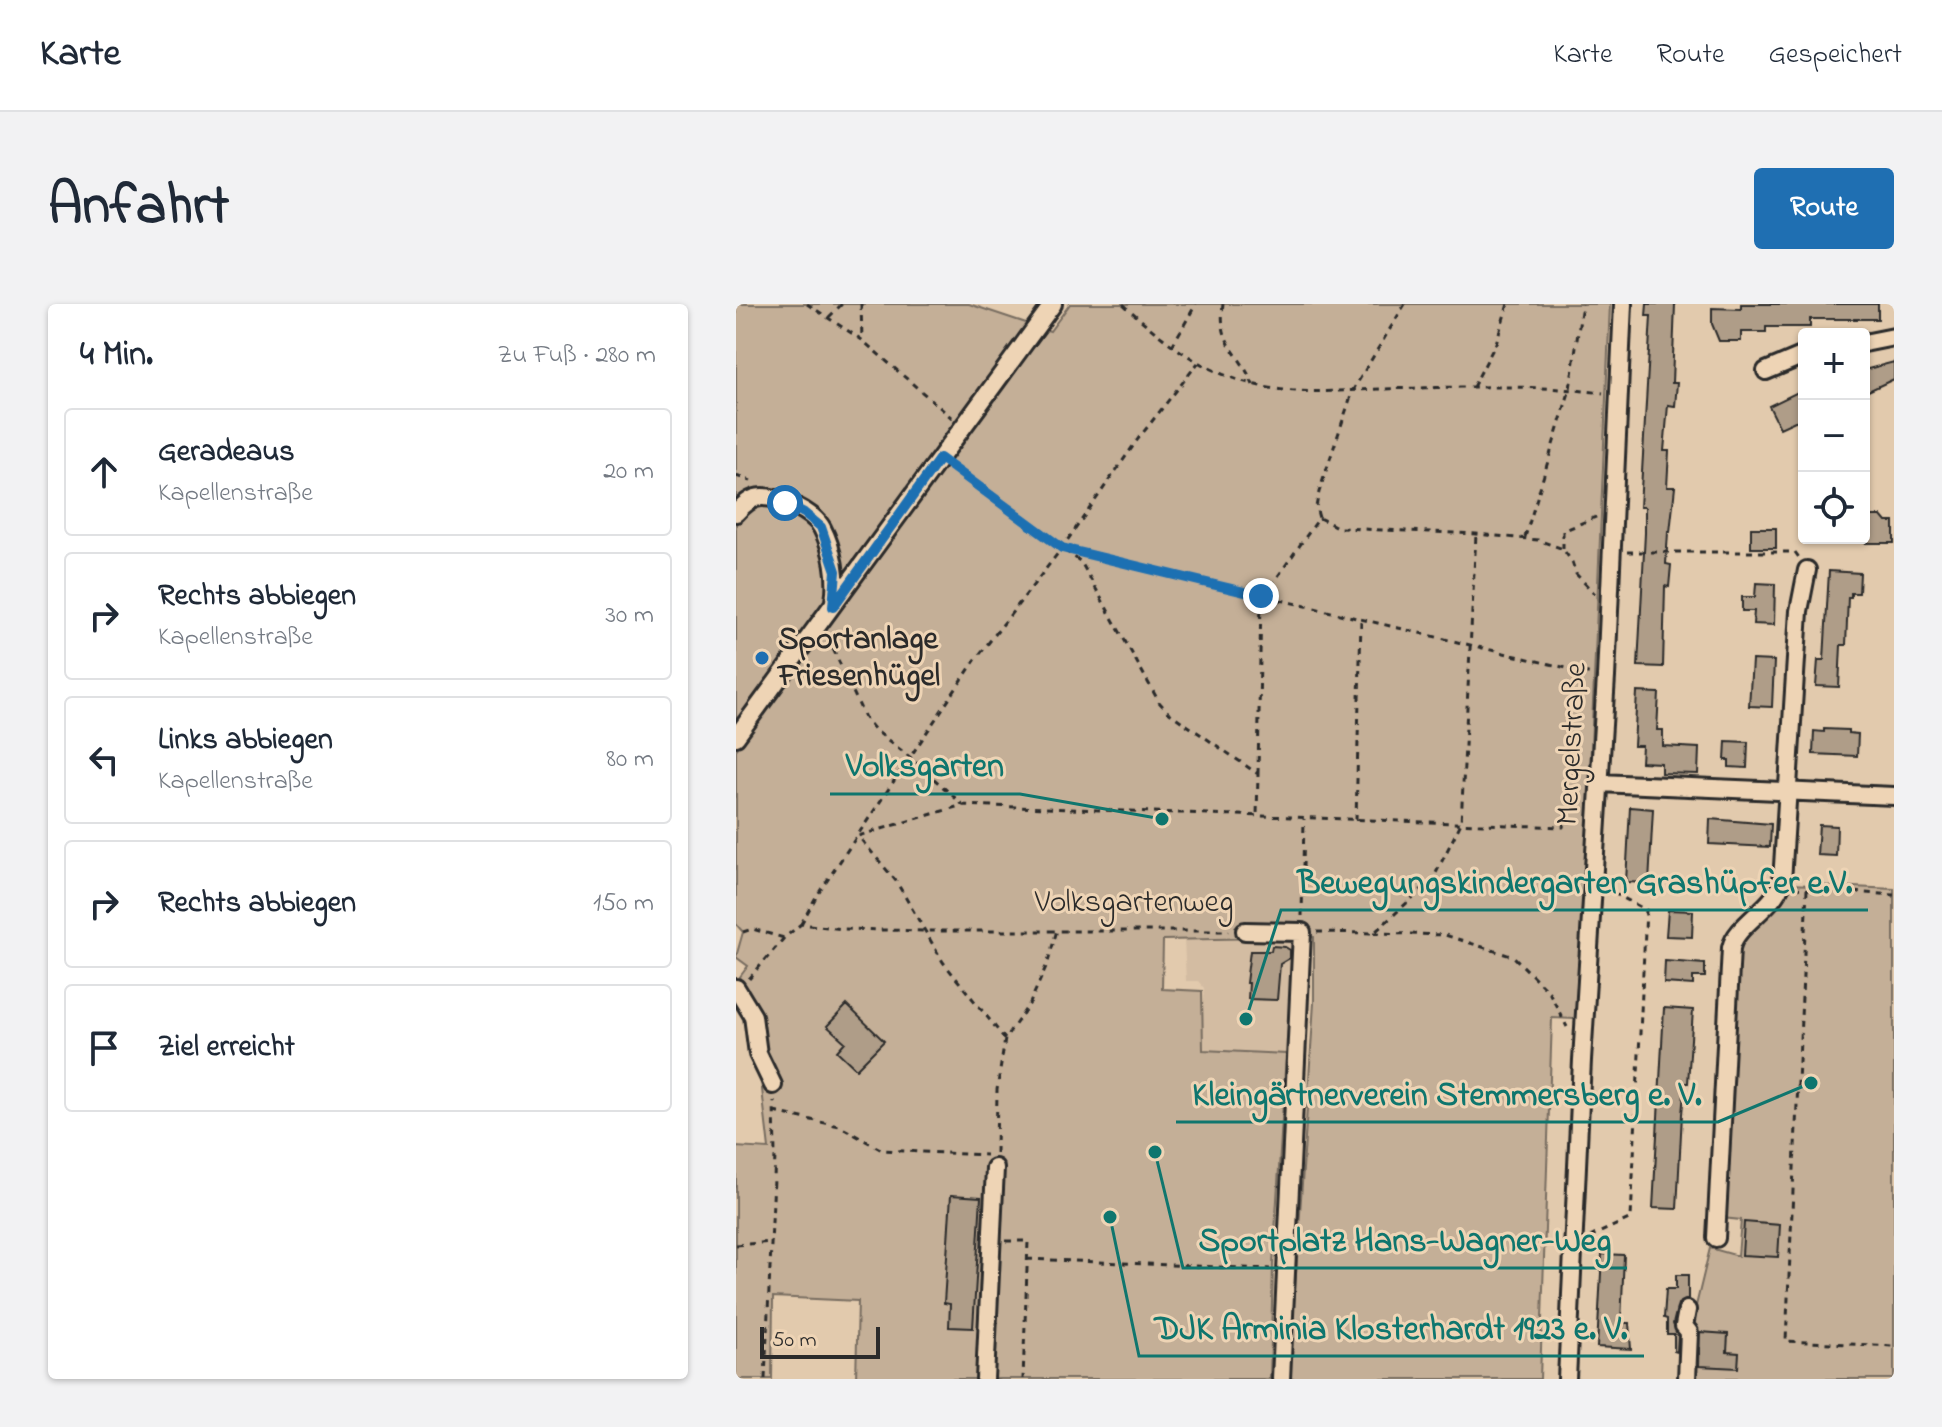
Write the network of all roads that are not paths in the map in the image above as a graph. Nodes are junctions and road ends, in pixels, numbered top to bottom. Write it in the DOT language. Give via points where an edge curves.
graph roads {
  1 [pos="1053,304"];
  2 [pos="1623,304"];
  3 [pos="1894,337"];
  4 [pos="1870,342"];
  5 [pos="1798,358"];
  6 [pos="1766,371"];
  7 [pos="736,513"];
  8 [pos="1807,570"];
  9 [pos="833,607"];
  10 [pos="736,737"];
  11 [pos="1599,783"];
  12 [pos="1787,791"];
  13 [pos="1894,796"];
  14 [pos="1245,931"];
  15 [pos="738,989"];
  16 [pos="773,1085"];
  17 [pos="995,1162"];
  18 [pos="1716,1238"];
  19 [pos="1687,1310"];
  20 [pos="985,1379"];
  21 [pos="1281,1379"];
  22 [pos="1567,1379"];
  23 [pos="1687,1379"];
  1 -- 9 [label="street"];
  2 -- 11 [label="street, Mergelstraße"];
  3 -- 4 [label="street"];
  5 -- 6 [label="street"];
  7 -- 9 [label="street" via="760,497 814,519 836,571"];
  8 -- 12 [label="street" via="1799,611"];
  9 -- 10 [label="street"];
  11 -- 12 [label="street"];
  11 -- 22 [label="street, Mergelstraße"];
  12 -- 13 [label="street"];
  12 -- 18 [label="street" via="1781,887 1733,940"];
  14 -- 21 [label="street, Volksgartenweg" via="1302,932"];
  15 -- 16 [label="street" via="753,1016 758,1054"];
  17 -- 20 [label="street"];
  19 -- 23 [label="street"];
}
